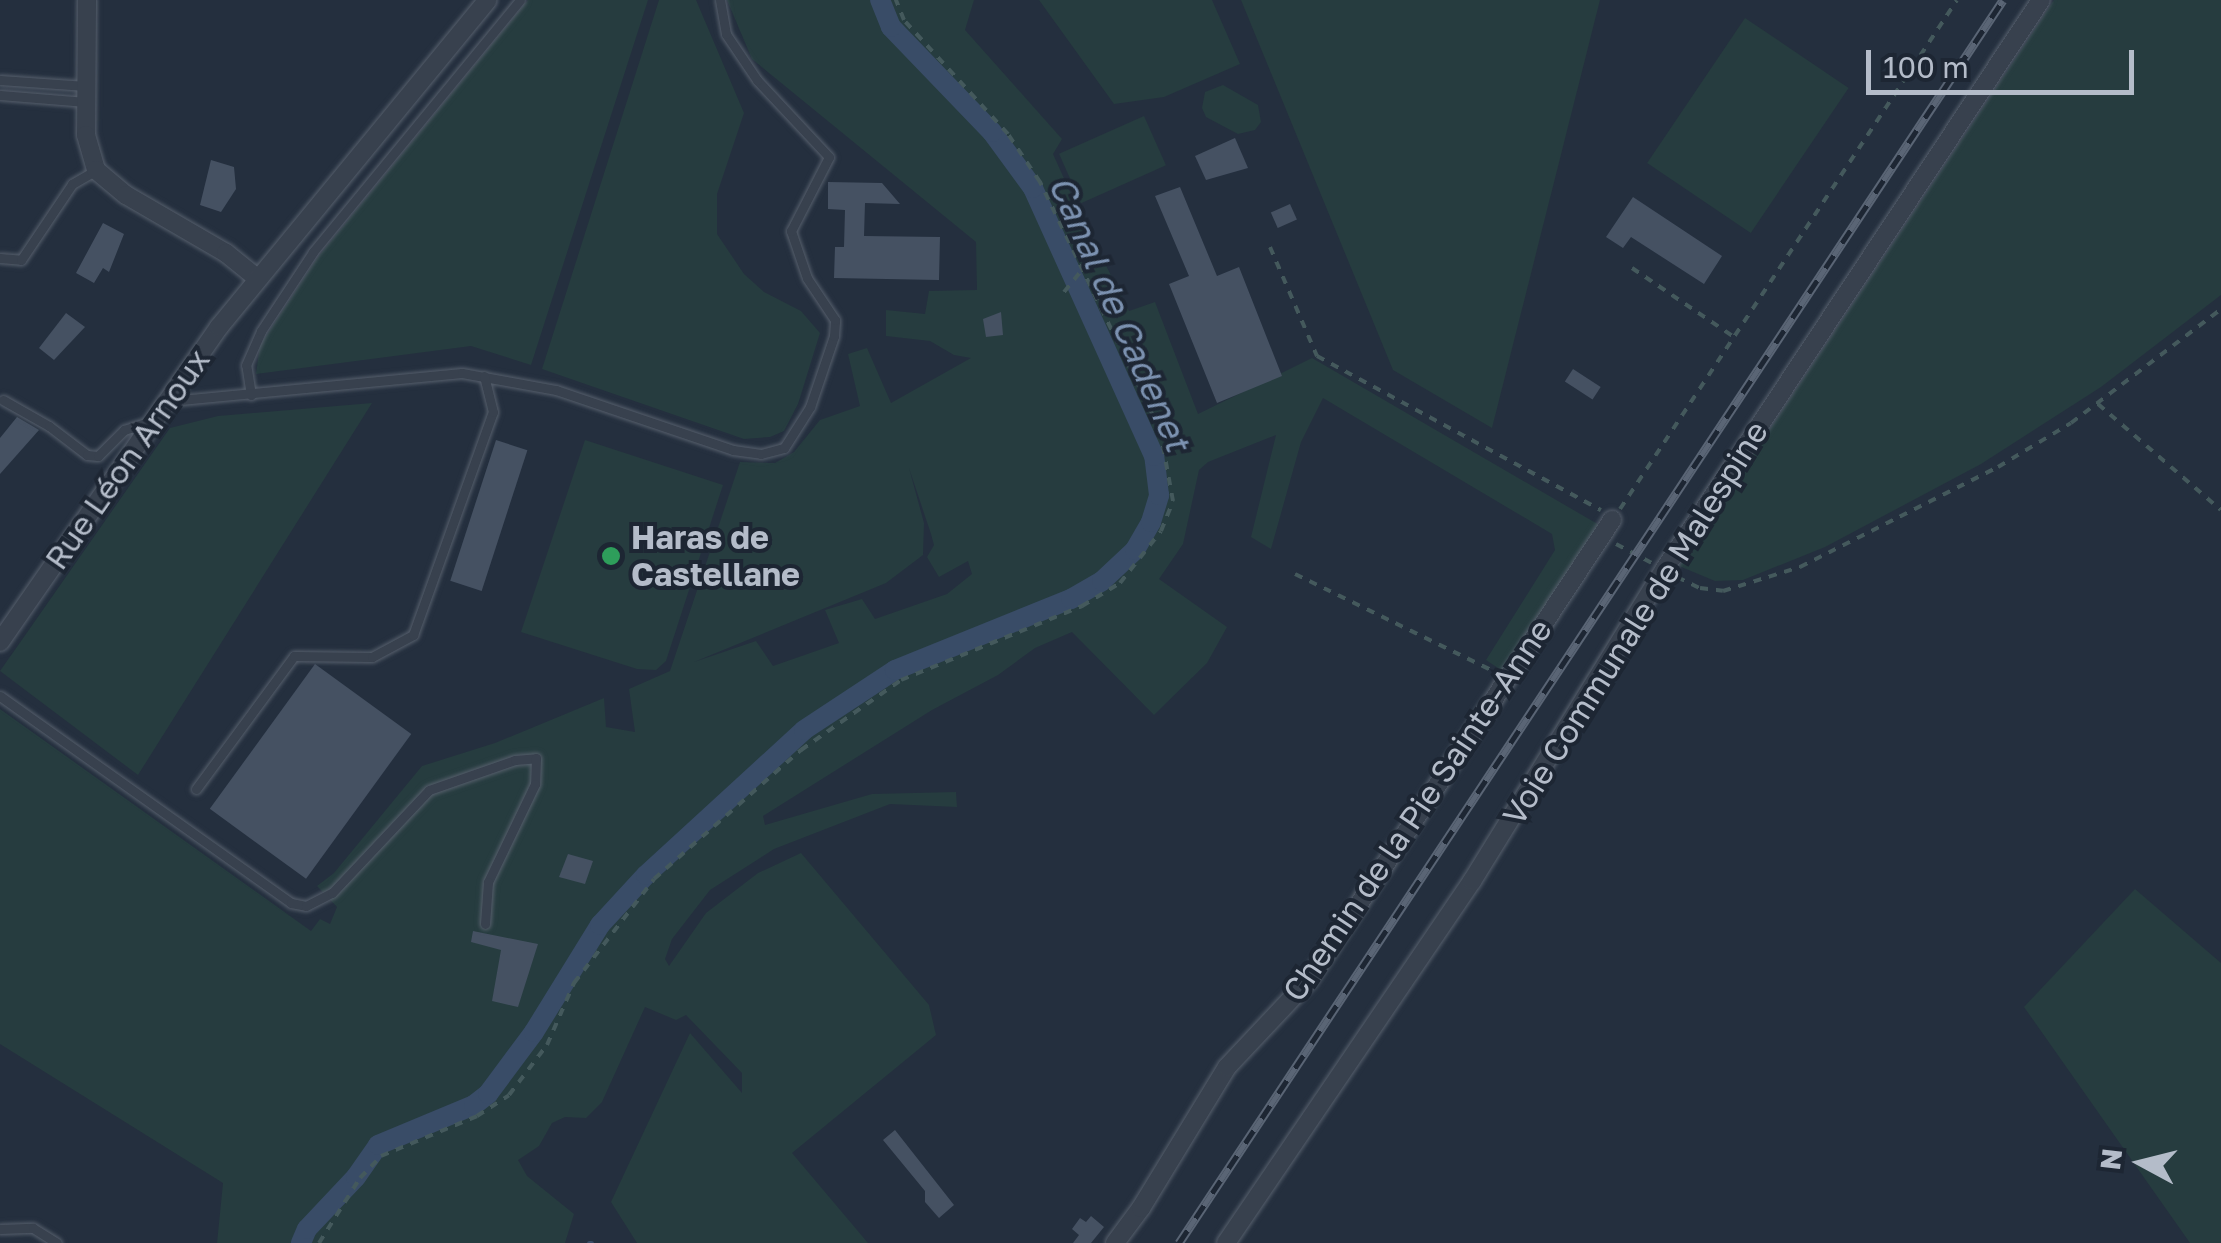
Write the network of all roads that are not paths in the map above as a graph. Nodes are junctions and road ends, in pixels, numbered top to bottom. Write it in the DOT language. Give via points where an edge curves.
graph roads {
  1 [pos="87,0"];
  2 [pos="488,0"];
  3 [pos="520,0"];
  4 [pos="720,0"];
  5 [pos="2040,0"];
  6 [pos="0,80"];
  7 [pos="86,94"];
  8 [pos="0,95"];
  9 [pos="96,170"];
  10 [pos="0,258"];
  11 [pos="258,279"];
  12 [pos="484,376"];
  13 [pos="251,394"];
  14 [pos="3,400"];
  15 [pos="167,401"];
  16 [pos="154,420"];
  17 [pos="1612,520"];
  18 [pos="0,642"];
  19 [pos="0,696"];
  20 [pos="196,789"];
  21 [pos="485,924"];
  22 [pos="0,1229"];
  23 [pos="57,1243"];
  24 [pos="1115,1243"];
  25 [pos="1226,1243"];
  1 -- 7 [label="street"];
  2 -- 11 [label="street, Rue Léon Arnoux"];
  3 -- 13 [label="lane" via="313,252 246,366"];
  4 -- 12 [label="lane" via="726,34 828,157 790,231 807,278 835,320 820,380 795,436 772,453 750,454 556,390"];
  5 -- 25 [label="street, Voie Communale de Malespine" via="1664,570 1472,882"];
  6 -- 7 [label="lane"];
  7 -- 8 [label="lane"];
  7 -- 9 [label="street" via="88,152"];
  9 -- 10 [label="lane" via="72,184 21,260"];
  9 -- 11 [label="street"];
  11 -- 15 [label="street, Rue Léon Arnoux"];
  12 -- 13 [label="lane" via="436,372"];
  12 -- 20 [label="lane" via="492,412 414,635 372,657 294,656"];
  13 -- 15 [label="lane"];
  14 -- 16 [label="lane" via="86,455 98,456 124,430"];
  15 -- 16 [label="street, Rue Léon Arnoux"];
  16 -- 18 [label="street, Rue Léon Arnoux"];
  17 -- 24 [label="street, Chemin de la Pie Sainte-Anne" via="1309,980 1227,1068"];
  19 -- 21 [label="lane" via="291,903 306,906 332,893 429,790 536,758 535,784 488,882"];
  22 -- 23 [label="lane" via="33,1228"];
}
